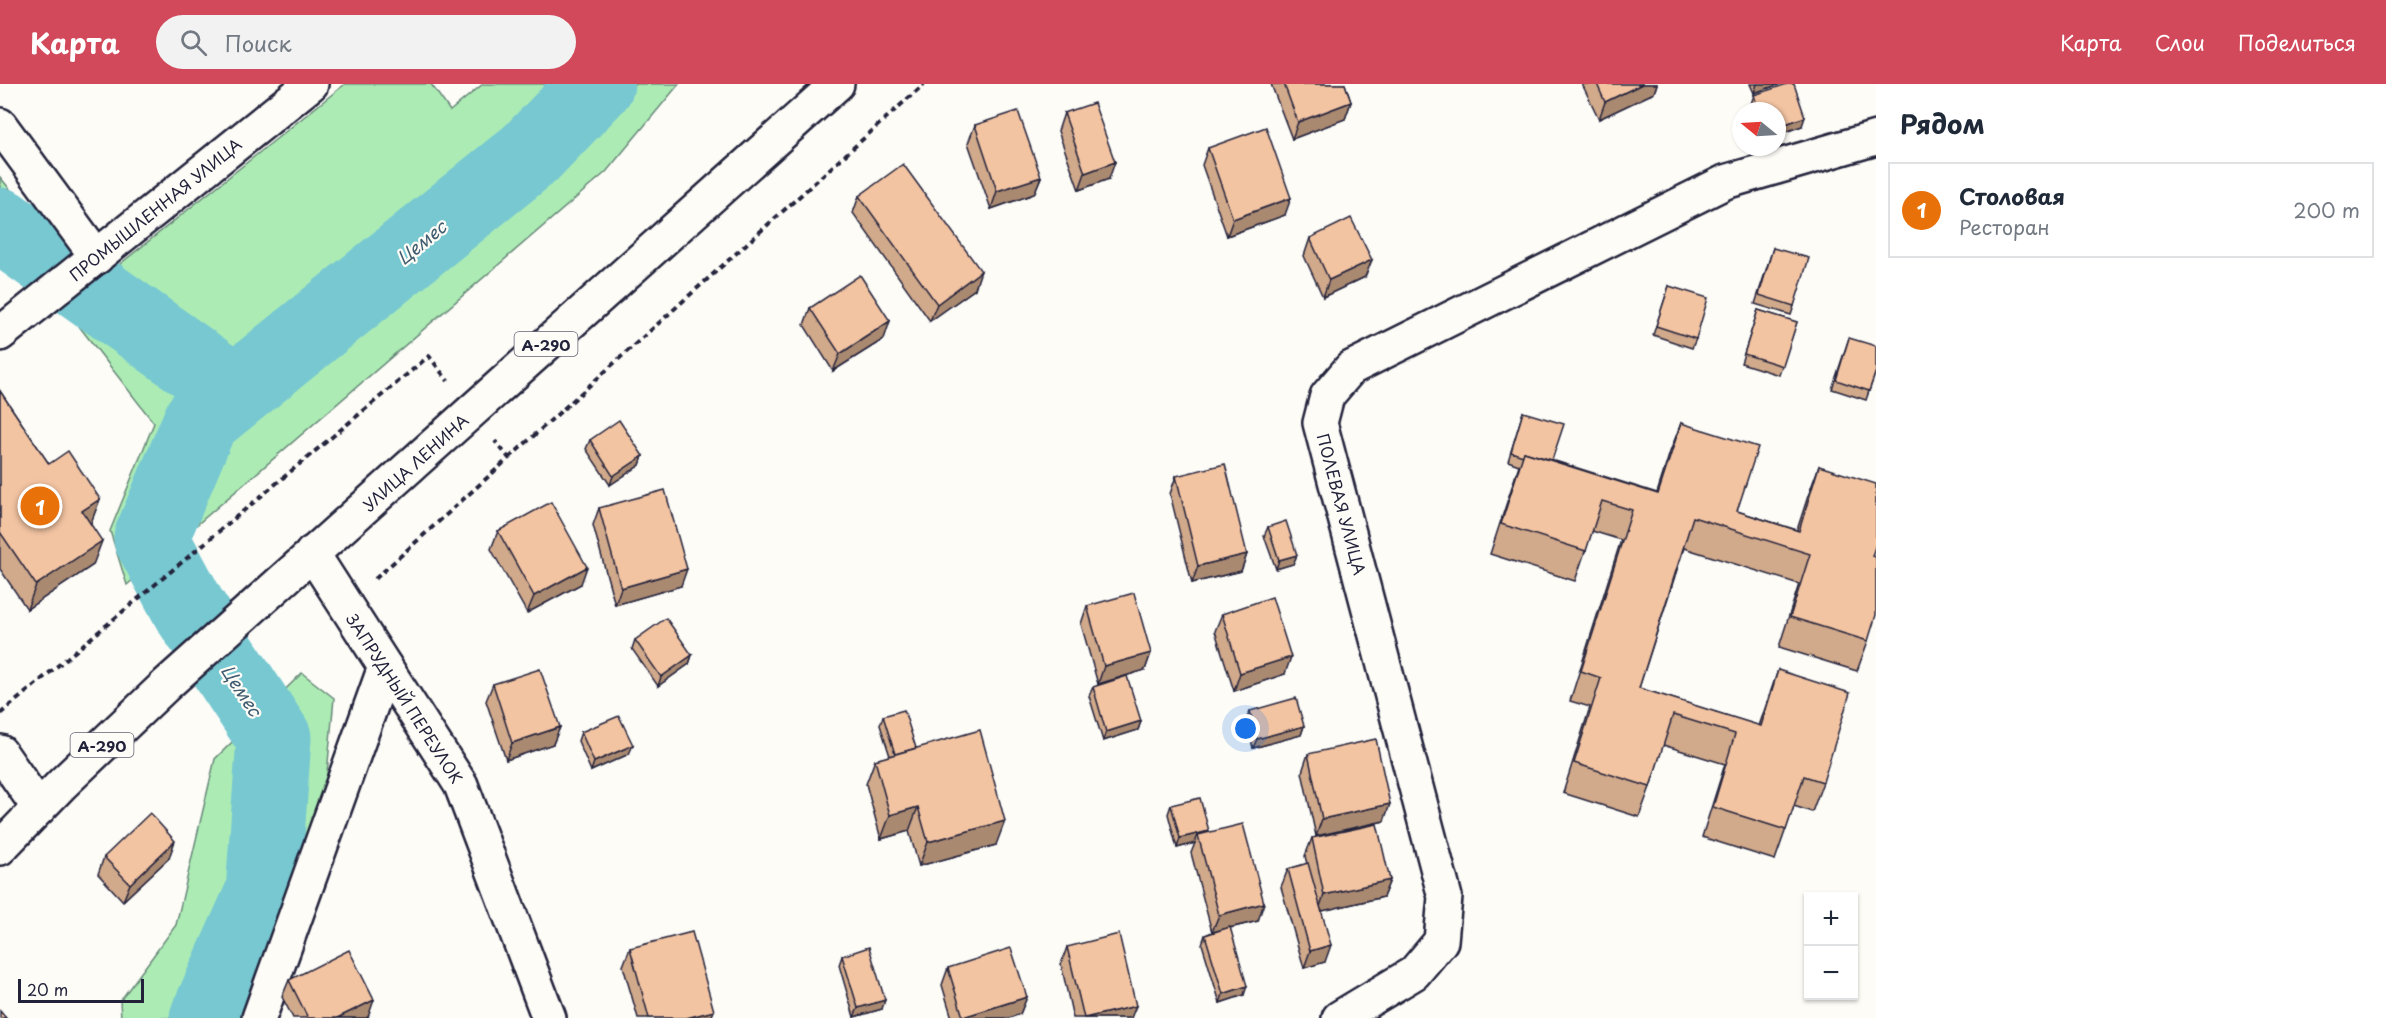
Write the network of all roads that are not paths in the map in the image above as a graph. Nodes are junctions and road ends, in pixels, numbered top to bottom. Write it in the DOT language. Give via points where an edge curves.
graph roads {
  1 [pos="311,84"];
  2 [pos="837,84"];
  3 [pos="0,124"];
  4 [pos="1876,138"];
  5 [pos="97,257"];
  6 [pos="0,334"];
  7 [pos="312,553"];
  8 [pos="385,667"];
  9 [pos="0,752"];
  10 [pos="39,808"];
  11 [pos="0,848"];
  12 [pos="259,1018"];
  13 [pos="549,1018"];
  14 [pos="1339,1018"];
  1 -- 5 [label="main road, ПРОМЫШЛЕННАЯ УЛИЦА"];
  2 -- 7 [label="main road, УЛИЦА ЛЕНИНА / А-290"];
  3 -- 5 [label="main road"];
  4 -- 14 [label="main road, ПОЛЕВАЯ УЛИЦА" via="1725,182 1351,368 1327,396 1320,423 1445,897 1441,941 1414,973"];
  5 -- 6 [label="main road, ПРОМЫШЛЕННАЯ УЛИЦА"];
  7 -- 8 [label="main road, ЗАПРУДНЫЙ ПЕРЕУЛОК"];
  7 -- 10 [label="main road, УЛИЦА ЛЕНИНА / А-290" via="167,684"];
  8 -- 12 [label="main road"];
  8 -- 13 [label="main road, ЗАПРУДНЫЙ ПЕРЕУЛОК" via="461,785"];
  9 -- 10 [label="main road"];
  10 -- 11 [label="main road, УЛИЦА ЛЕНИНА / А-290"];
}
